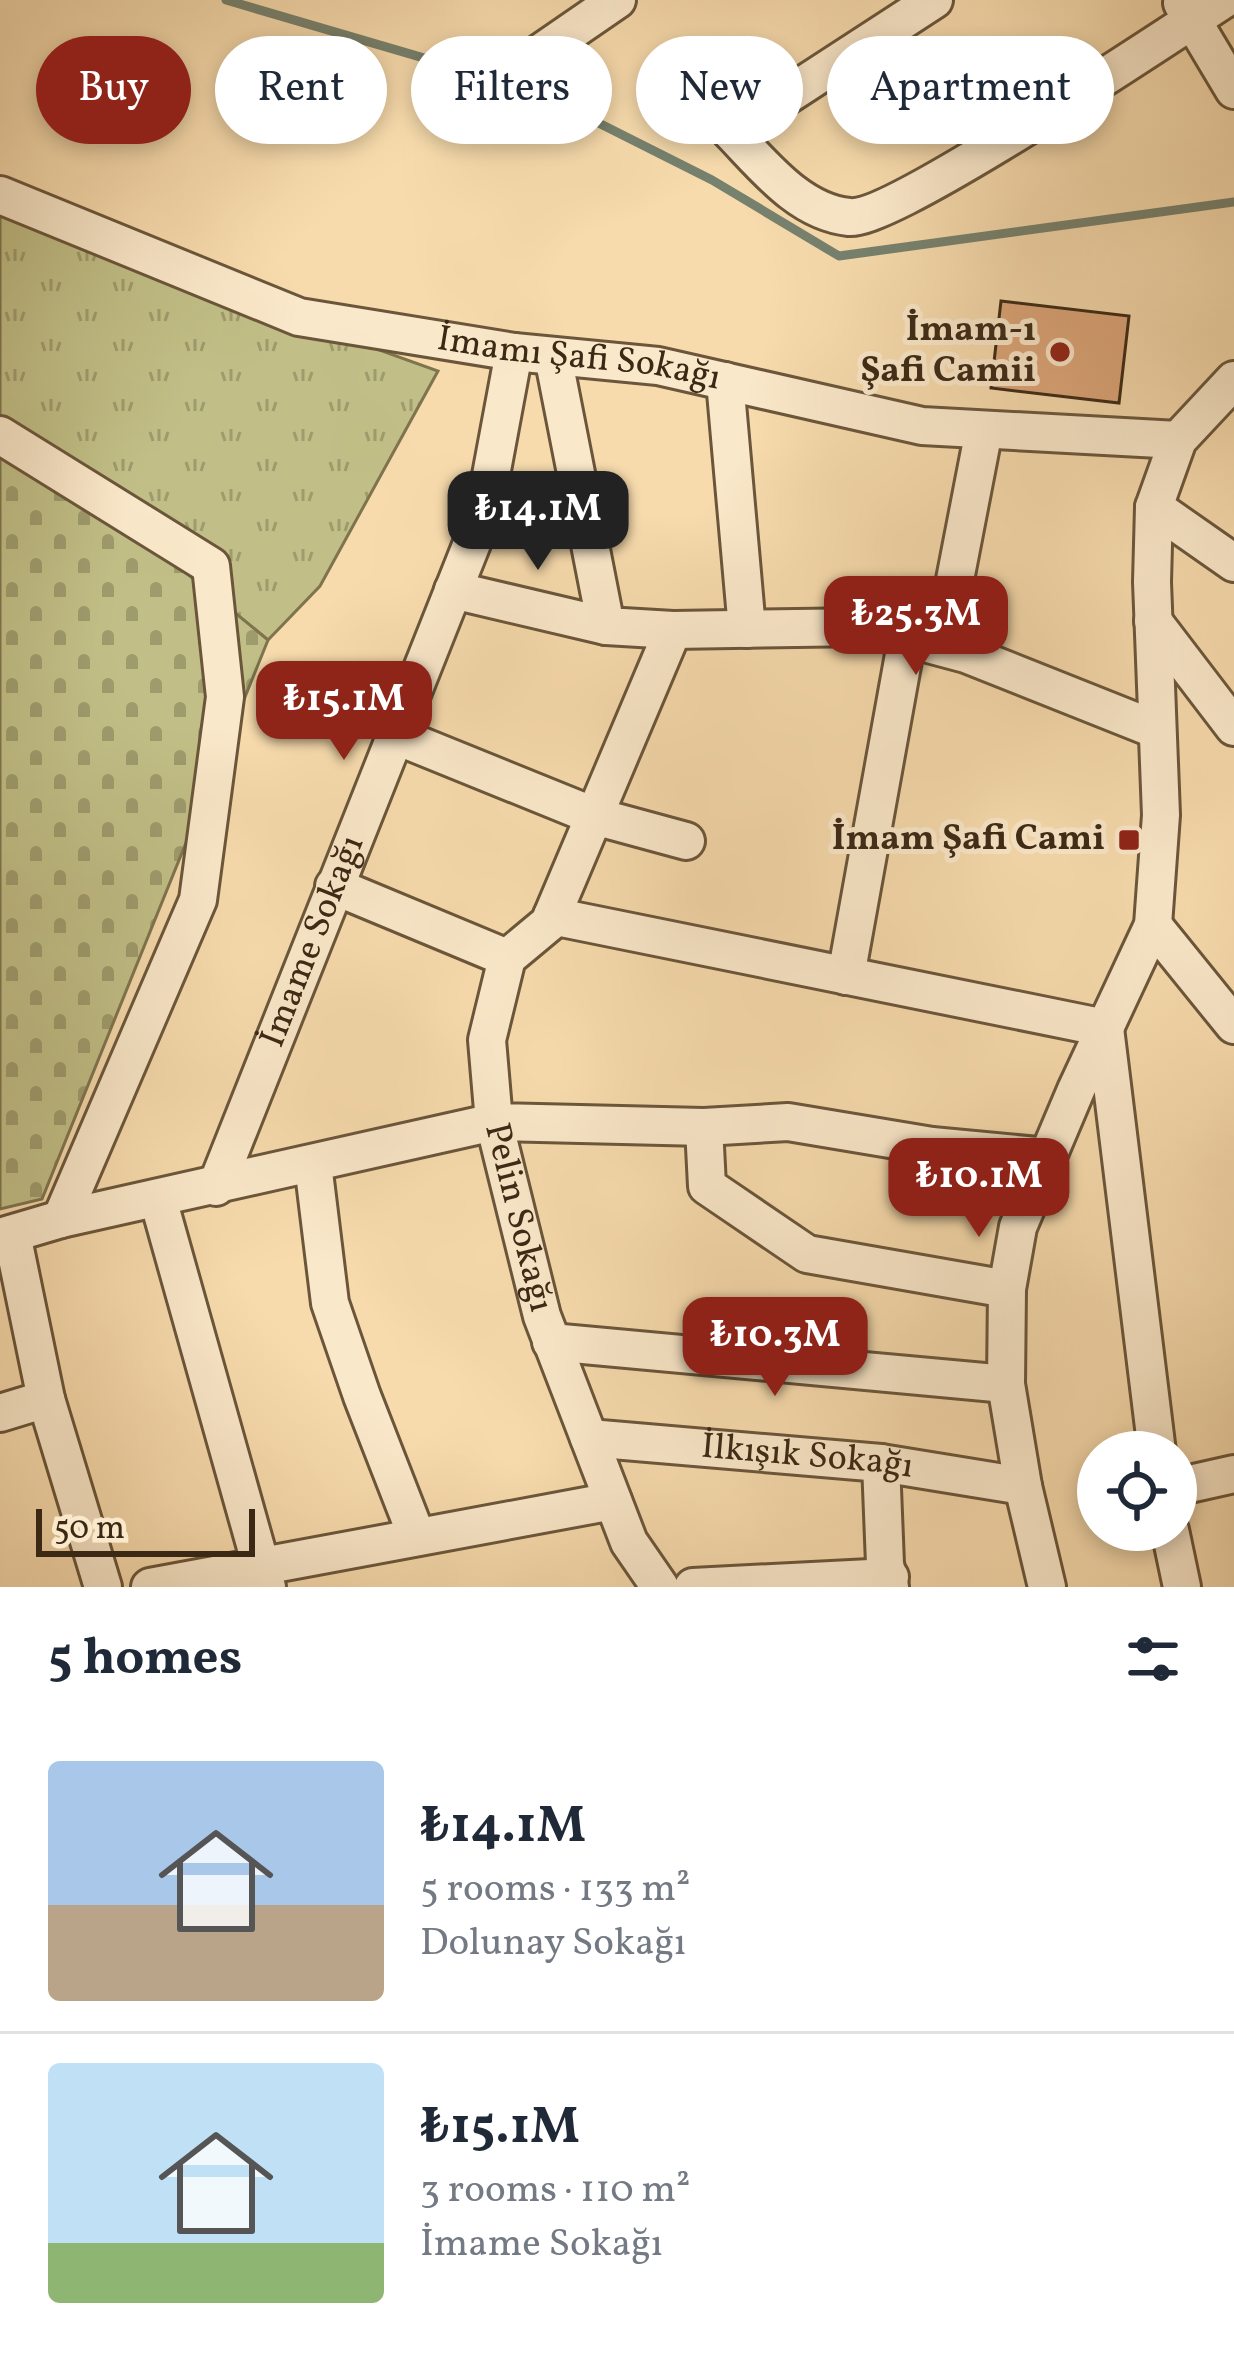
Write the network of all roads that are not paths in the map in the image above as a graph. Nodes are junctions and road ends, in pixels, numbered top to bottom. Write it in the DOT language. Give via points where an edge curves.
graph roads {
  1 [pos="617,0"];
  2 [pos="934,0"];
  3 [pos="1223,0"];
  4 [pos="1186,10"];
  5 [pos="565,36"];
  6 [pos="1234,90"];
  7 [pos="0,195"];
  8 [pos="514,352"];
  9 [pos="553,356"];
  10 [pos="725,382"];
  11 [pos="1233,384"];
  12 [pos="984,430"];
  13 [pos="0,435"];
  14 [pos="1178,440"];
  15 [pos="1154,507"];
  16 [pos="1234,563"];
  17 [pos="453,590"];
  18 [pos="1154,620"];
  19 [pos="606,626"];
  20 [pos="747,629"];
  21 [pos="673,630"];
  22 [pos="925,643"];
  23 [pos="1234,727"];
  24 [pos="1157,730"];
  25 [pos="394,735"];
  26 [pos="594,817"];
  27 [pos="686,841"];
  28 [pos="334,886"];
  29 [pos="552,916"];
  30 [pos="1153,925"];
  31 [pos="508,958"];
  32 [pos="846,976"];
  33 [pos="1234,1025"];
  34 [pos="1105,1028"];
  35 [pos="494,1122"];
  36 [pos="704,1127"];
  37 [pos="1048,1157"];
  38 [pos="313,1164"];
  39 [pos="216,1186"];
  40 [pos="158,1199"];
  41 [pos="61,1219"];
  42 [pos="6,1236"];
  43 [pos="1007,1289"];
  44 [pos="551,1342"];
  45 [pos="1006,1384"];
  46 [pos="46,1400"];
  47 [pos="0,1413"];
  48 [pos="1154,1431"];
  49 [pos="589,1438"];
  50 [pos="880,1463"];
  51 [pos="1234,1474"];
  52 [pos="1197,1482"];
  53 [pos="1023,1486"];
  54 [pos="613,1502"];
  55 [pos="417,1538"];
  56 [pos="1174,1551"];
  57 [pos="265,1577"];
  58 [pos="890,1582"];
  59 [pos="103,1587"];
  60 [pos="150,1587"];
  61 [pos="660,1587"];
  62 [pos="694,1587"];
  63 [pos="1047,1587"];
  64 [pos="1182,1587"];
  1 -- 5 [label="street"];
  2 -- 4 [label="street" via="731,132 811,205 852,218 896,203"];
  3 -- 4 [label="street"];
  4 -- 6 [label="street"];
  7 -- 8 [label="street, İmamı Şafi Sokağı" via="299,317"];
  8 -- 9 [label="street, İmamı Şafi Sokağı"];
  8 -- 17 [label="street, İmame Sokağı" via="484,513"];
  9 -- 10 [label="street, İmamı Şafi Sokağı"];
  9 -- 19 [label="street"];
  10 -- 12 [label="street, İmamı Şafi Sokağı" via="922,426"];
  10 -- 20 [label="street"];
  11 -- 14 [label="street"];
  12 -- 14 [label="street, İmamı Şafi Sokağı"];
  12 -- 22 [label="street"];
  13 -- 41 [label="street" via="211,566 225,697 198,900"];
  14 -- 15 [label="street"];
  15 -- 16 [label="street"];
  15 -- 18 [label="street"];
  17 -- 19 [label="street"];
  17 -- 25 [label="street, İmame Sokağı"];
  18 -- 23 [label="street"];
  18 -- 24 [label="street"];
  19 -- 21 [label="street"];
  20 -- 21 [label="street"];
  20 -- 22 [label="street" via="865,627"];
  21 -- 26 [label="street"];
  22 -- 24 [label="street"];
  22 -- 32 [label="street"];
  24 -- 30 [label="street"];
  25 -- 26 [label="street"];
  25 -- 28 [label="street, İmame Sokağı"];
  26 -- 27 [label="street"];
  26 -- 29 [label="street"];
  28 -- 31 [label="street"];
  28 -- 39 [label="street, İmame Sokağı"];
  29 -- 31 [label="street"];
  29 -- 32 [label="street"];
  30 -- 33 [label="street"];
  30 -- 34 [label="street"];
  31 -- 35 [label="street" via="487,1040"];
  32 -- 34 [label="street"];
  34 -- 37 [label="street"];
  34 -- 48 [label="street"];
  35 -- 36 [label="street"];
  35 -- 38 [label="street, Pelin Sokağı"];
  35 -- 44 [label="street, Pelin Sokağı"];
  36 -- 37 [label="street" via="788,1122"];
  36 -- 43 [label="street" via="707,1186 807,1254"];
  37 -- 43 [label="street" via="1018,1227"];
  38 -- 39 [label="street, Pelin Sokağı"];
  38 -- 55 [label="street" via="330,1303"];
  39 -- 40 [label="street, Pelin Sokağı"];
  40 -- 41 [label="street, Pelin Sokağı"];
  40 -- 57 [label="street"];
  41 -- 42 [label="street, Pelin Sokağı"];
  42 -- 46 [label="street"];
  43 -- 45 [label="street"];
  44 -- 45 [label="street"];
  44 -- 49 [label="street, Pelin Sokağı"];
  45 -- 53 [label="street"];
  46 -- 47 [label="street"];
  46 -- 59 [label="street"];
  49 -- 50 [label="street, İlkışık Sokağı"];
  49 -- 54 [label="street, Pelin Sokağı"];
  50 -- 53 [label="street, İlkışık Sokağı"];
  50 -- 58 [label="street"];
  51 -- 52 [label="street"];
  53 -- 63 [label="street"];
  54 -- 55 [label="street"];
  54 -- 61 [label="street, Pelin Sokağı"];
  55 -- 57 [label="street"];
  56 -- 64 [label="street"];
  57 -- 60 [label="street"];
  58 -- 62 [label="street"];
}
